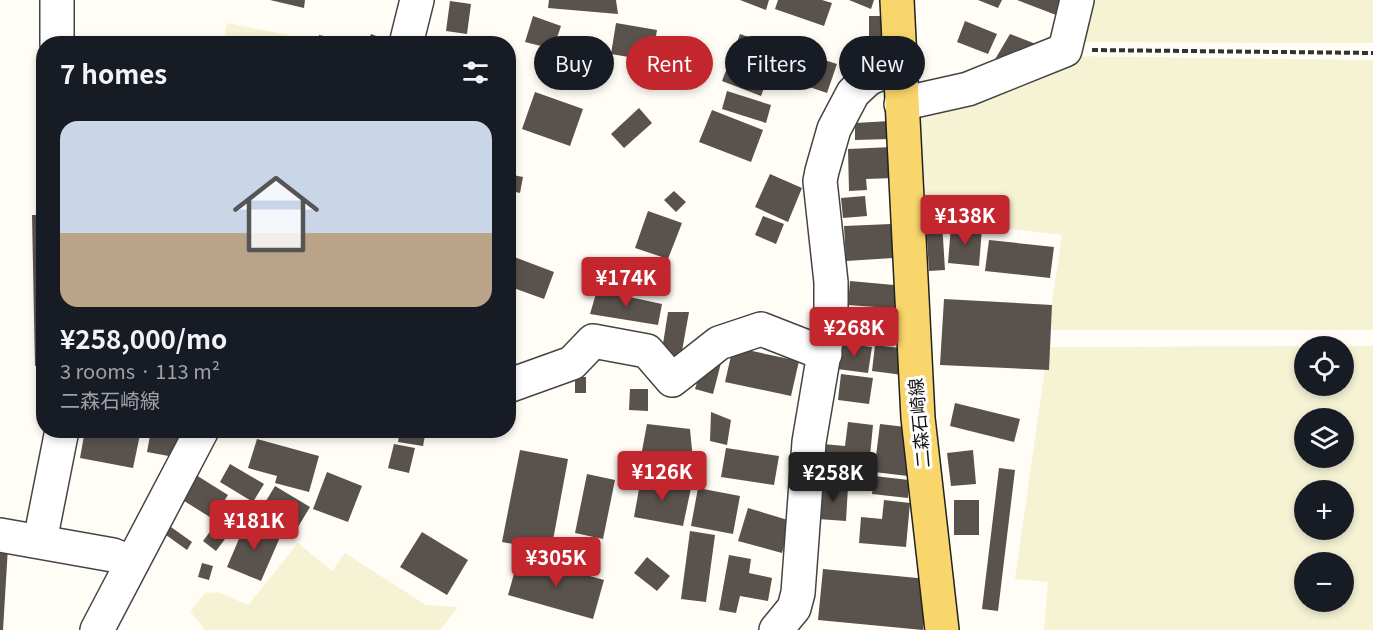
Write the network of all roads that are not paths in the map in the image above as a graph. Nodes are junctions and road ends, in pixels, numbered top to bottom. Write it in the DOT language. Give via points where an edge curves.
graph roads {
  1 [pos="57,0"];
  2 [pos="417,0"];
  3 [pos="1077,0"];
  4 [pos="903,8"];
  5 [pos="57,36"];
  6 [pos="408,36"];
  7 [pos="901,36"];
  8 [pos="856,90"];
  9 [pos="900,90"];
  10 [pos="901,104"];
  11 [pos="825,354"];
  12 [pos="516,383"];
  13 [pos="60,438"];
  14 [pos="198,438"];
  15 [pos="0,535"];
  16 [pos="40,541"];
  17 [pos="132,563"];
  18 [pos="98,630"];
  19 [pos="776,630"];
  20 [pos="942,630"];
  1 -- 5 [label="street"];
  2 -- 6 [label="street"];
  3 -- 10 [label="street" via="1065,50 968,89"];
  4 -- 7 [label="main road, 二森石崎線"];
  8 -- 11 [label="street" via="834,129 820,181 831,282"];
  9 -- 10 [label="main road, 二森石崎線"];
  10 -- 20 [label="main road, 二森石崎線" via="918,417"];
  11 -- 12 [label="street" via="761,328 719,343 672,380 647,351 593,341 572,363"];
  11 -- 19 [label="street" via="809,442 798,593 794,608"];
  13 -- 16 [label="street"];
  14 -- 17 [label="street"];
  15 -- 16 [label="street"];
  16 -- 17 [label="street" via="113,555"];
  17 -- 18 [label="street"];
}
